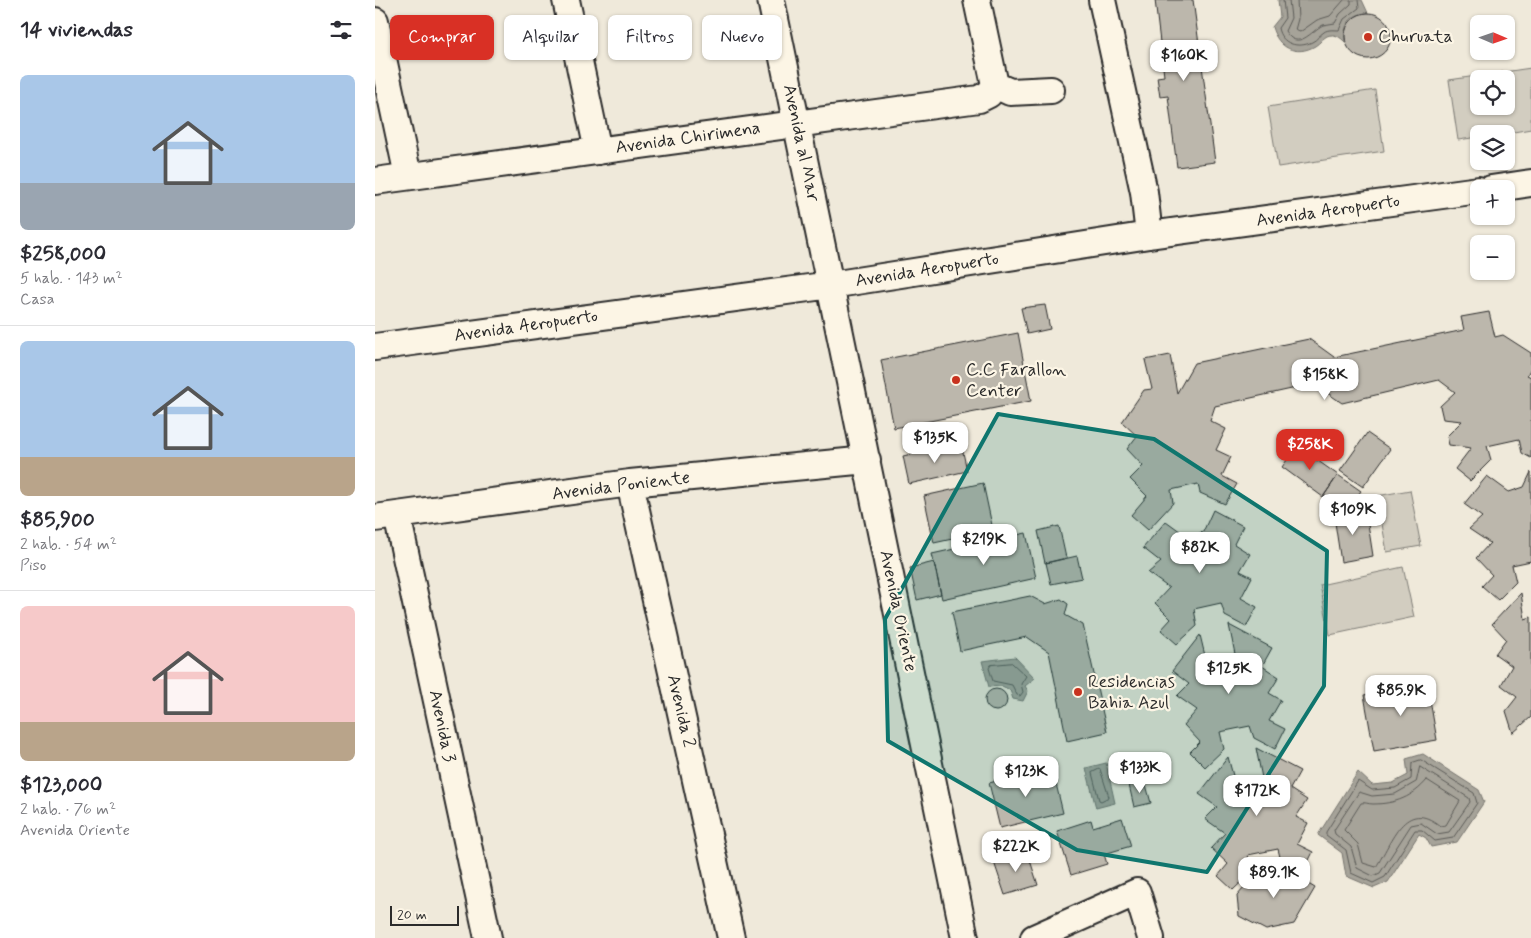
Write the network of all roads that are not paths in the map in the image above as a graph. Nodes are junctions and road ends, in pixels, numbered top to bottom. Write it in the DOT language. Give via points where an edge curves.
graph roads {
  1 [pos="566,0"];
  2 [pos="771,0"];
  3 [pos="977,0"];
  4 [pos="1102,0"];
  5 [pos="375,21"];
  6 [pos="995,85"];
  7 [pos="1051,90"];
  8 [pos="796,123"];
  9 [pos="598,151"];
  10 [pos="408,176"];
  11 [pos="375,181"];
  12 [pos="1531,183"];
  13 [pos="1515,185"];
  14 [pos="1470,191"];
  15 [pos="1149,235"];
  16 [pos="831,285"];
  17 [pos="375,347"];
  18 [pos="867,460"];
  19 [pos="631,483"];
  20 [pos="386,516"];
  21 [pos="488,938"];
  22 [pos="731,938"];
  23 [pos="965,938"];
  24 [pos="1034,938"];
  25 [pos="1151,938"];
  1 -- 9 [label="street"];
  2 -- 8 [label="street, Avenida al Mar"];
  3 -- 6 [label="street"];
  4 -- 15 [label="street" via="1145,192"];
  5 -- 10 [label="street"];
  6 -- 7 [label="street" via="1010,92"];
  6 -- 8 [label="street, Avenida Chirimena" via="989,94 979,98"];
  8 -- 9 [label="street, Avenida Chirimena"];
  8 -- 16 [label="street, Avenida al Mar"];
  9 -- 10 [label="street, Avenida Chirimena"];
  10 -- 11 [label="street, Avenida Chirimena"];
  12 -- 13 [label="street"];
  14 -- 15 [label="street, Avenida Aeropuerto"];
  15 -- 16 [label="street, Avenida Aeropuerto"];
  16 -- 17 [label="street, Avenida Aeropuerto"];
  16 -- 18 [label="street, Avenida Oriente"];
  18 -- 19 [label="street, Avenida Poniente"];
  18 -- 23 [label="street, Avenida Oriente"];
  19 -- 20 [label="street, Avenida Poniente"];
  19 -- 22 [label="street, Avenida 2"];
  20 -- 21 [label="street, Avenida 3"];
  24 -- 25 [label="street" via="1137,892"];
}
